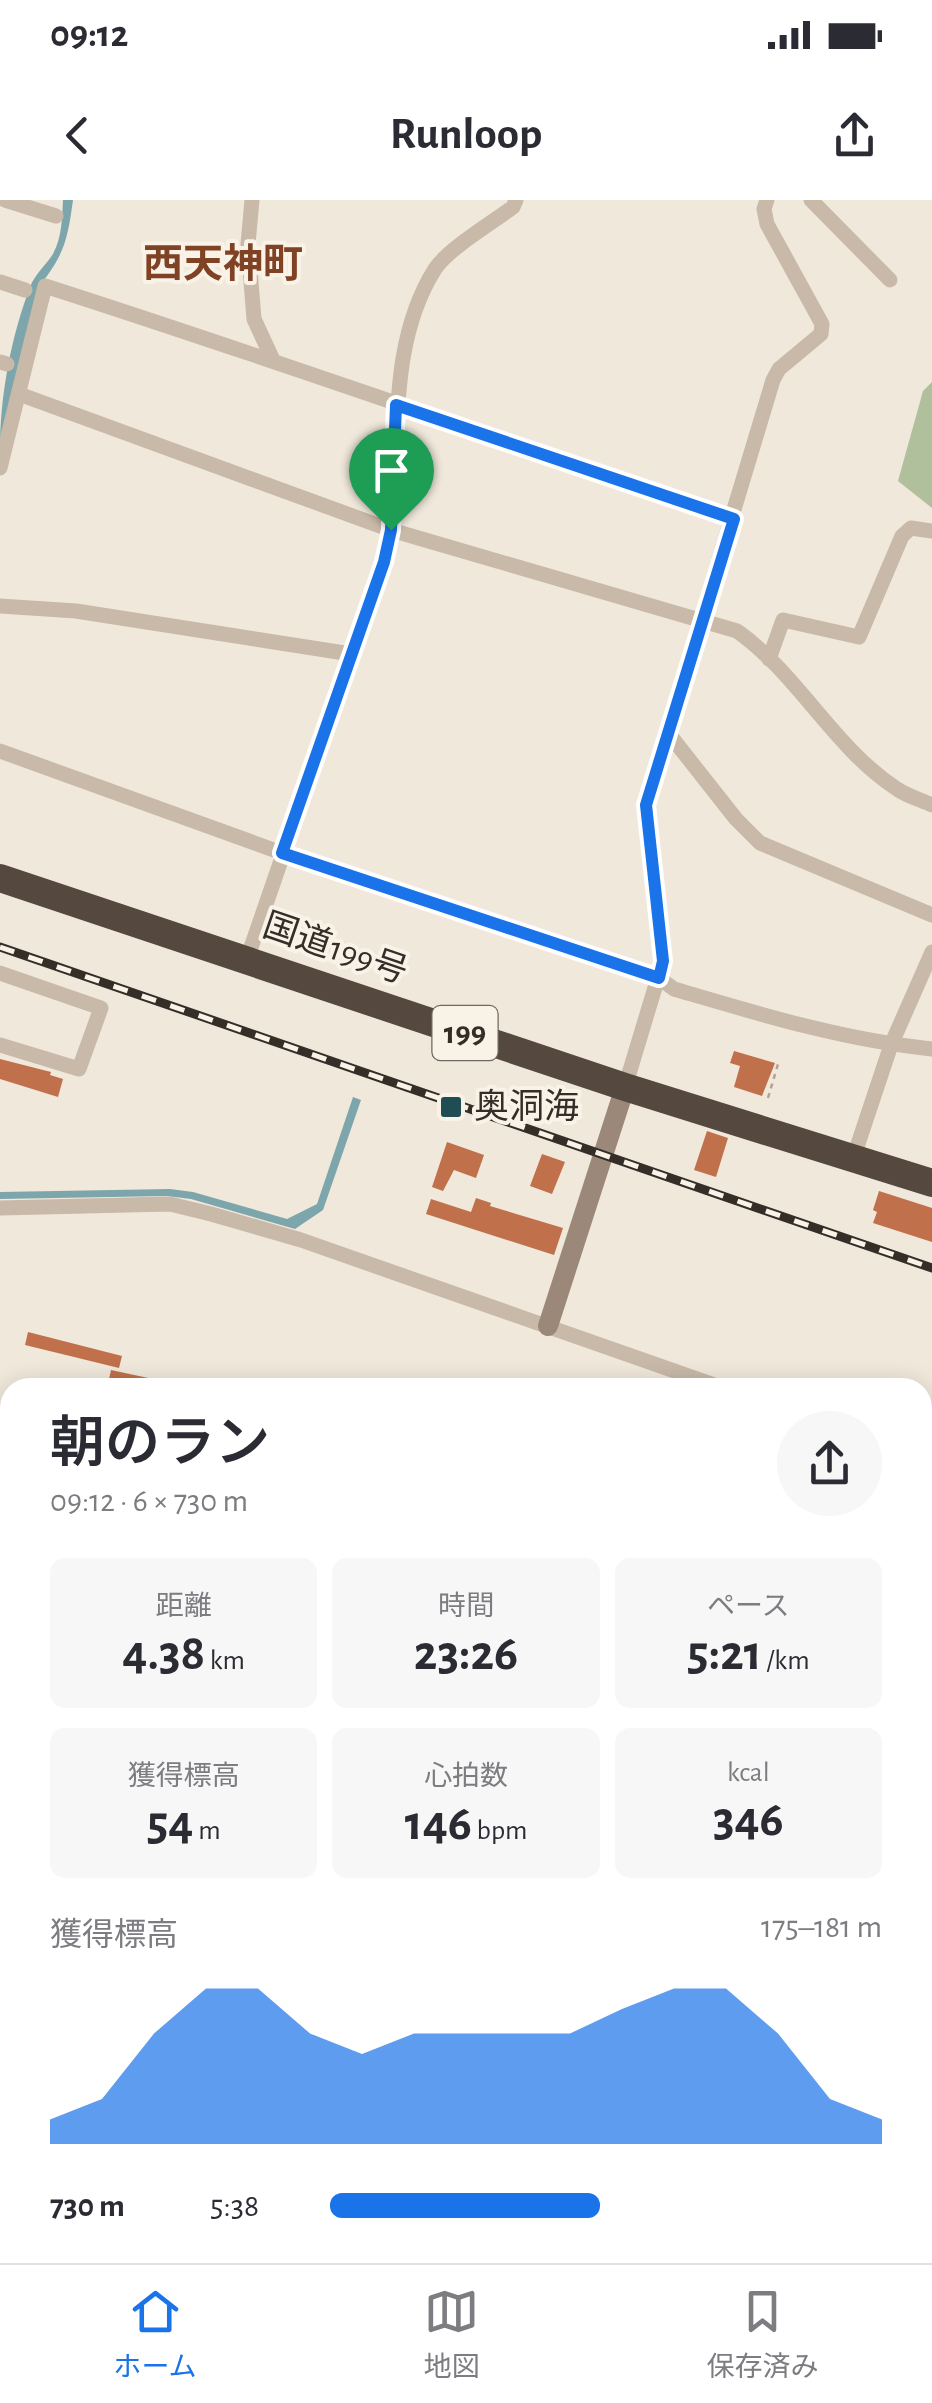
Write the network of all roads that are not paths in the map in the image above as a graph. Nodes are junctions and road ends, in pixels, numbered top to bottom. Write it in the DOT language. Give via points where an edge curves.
graph roads {
  1 [pos="6,200"];
  2 [pos="252,200"];
  3 [pos="516,200"];
  4 [pos="767,200"];
  5 [pos="812,200"];
  6 [pos="56,216"];
  7 [pos="890,280"];
  8 [pos="0,282"];
  9 [pos="24,290"];
  10 [pos="272,358"];
  11 [pos="19,394"];
  12 [pos="396,405"];
  13 [pos="0,468"];
  14 [pos="734,519"];
  15 [pos="391,530"];
  16 [pos="932,531"];
  17 [pos="0,606"];
  18 [pos="704,620"];
  19 [pos="352,654"];
  20 [pos="769,659"];
  21 [pos="669,734"];
  22 [pos="0,751"];
  23 [pos="932,805"];
  24 [pos="282,853"];
  25 [pos="0,863"];
  26 [pos="0,878"];
  27 [pos="932,916"];
  28 [pos="249,952"];
  29 [pos="932,952"];
  30 [pos="0,973"];
  31 [pos="659,978"];
  32 [pos="0,1045"];
  33 [pos="891,1045"];
  34 [pos="932,1048"];
  35 [pos="628,1079"];
  36 [pos="856,1152"];
  37 [pos="932,1168"];
  38 [pos="932,1183"];
  39 [pos="0,1208"];
  40 [pos="548,1326"];
  41 [pos="695,1378"];
  1 -- 6 [label="street"];
  2 -- 10 [label="street" via="254,320"];
  3 -- 12 [label="street" via="436,267 413,319"];
  4 -- 14 [label="street" via="767,224 822,324 820,334 773,380"];
  5 -- 7 [label="street"];
  8 -- 9 [label="street"];
  10 -- 11 [label="street" via="45,286"];
  10 -- 12 [label="street"];
  11 -- 13 [label="street"];
  11 -- 15 [label="street"];
  12 -- 14 [label="street"];
  12 -- 15 [label="street"];
  14 -- 18 [label="street"];
  15 -- 18 [label="street"];
  15 -- 19 [label="street"];
  16 -- 20 [label="street" via="910,528 902,536 858,637 783,620"];
  17 -- 19 [label="street" via="76,611"];
  18 -- 20 [label="street" via="738,631"];
  18 -- 21 [label="street"];
  19 -- 24 [label="street"];
  20 -- 23 [label="street" via="862,760"];
  21 -- 27 [label="street" via="760,843"];
  21 -- 31 [label="street" via="646,805 663,961"];
  22 -- 24 [label="street"];
  24 -- 28 [label="street"];
  24 -- 31 [label="street"];
  25 -- 28 [label="highway, 国道199号 / 199"];
  26 -- 28 [label="highway, 国道199号 / 199"];
  28 -- 35 [label="highway, 国道199号 / 199"];
  29 -- 33 [label="street"];
  30 -- 32 [label="street" via="100,1008 79,1069"];
  31 -- 33 [label="street" via="802,1028"];
  31 -- 35 [label="street"];
  33 -- 34 [label="street"];
  33 -- 36 [label="street"];
  35 -- 36 [label="highway, 国道199号 / 199"];
  35 -- 40 [label="street"];
  36 -- 37 [label="highway, 国道199号 / 199"];
  36 -- 38 [label="highway, 国道199号 / 199"];
  39 -- 40 [label="street" via="170,1204 301,1240"];
  40 -- 41 [label="street"];
}
